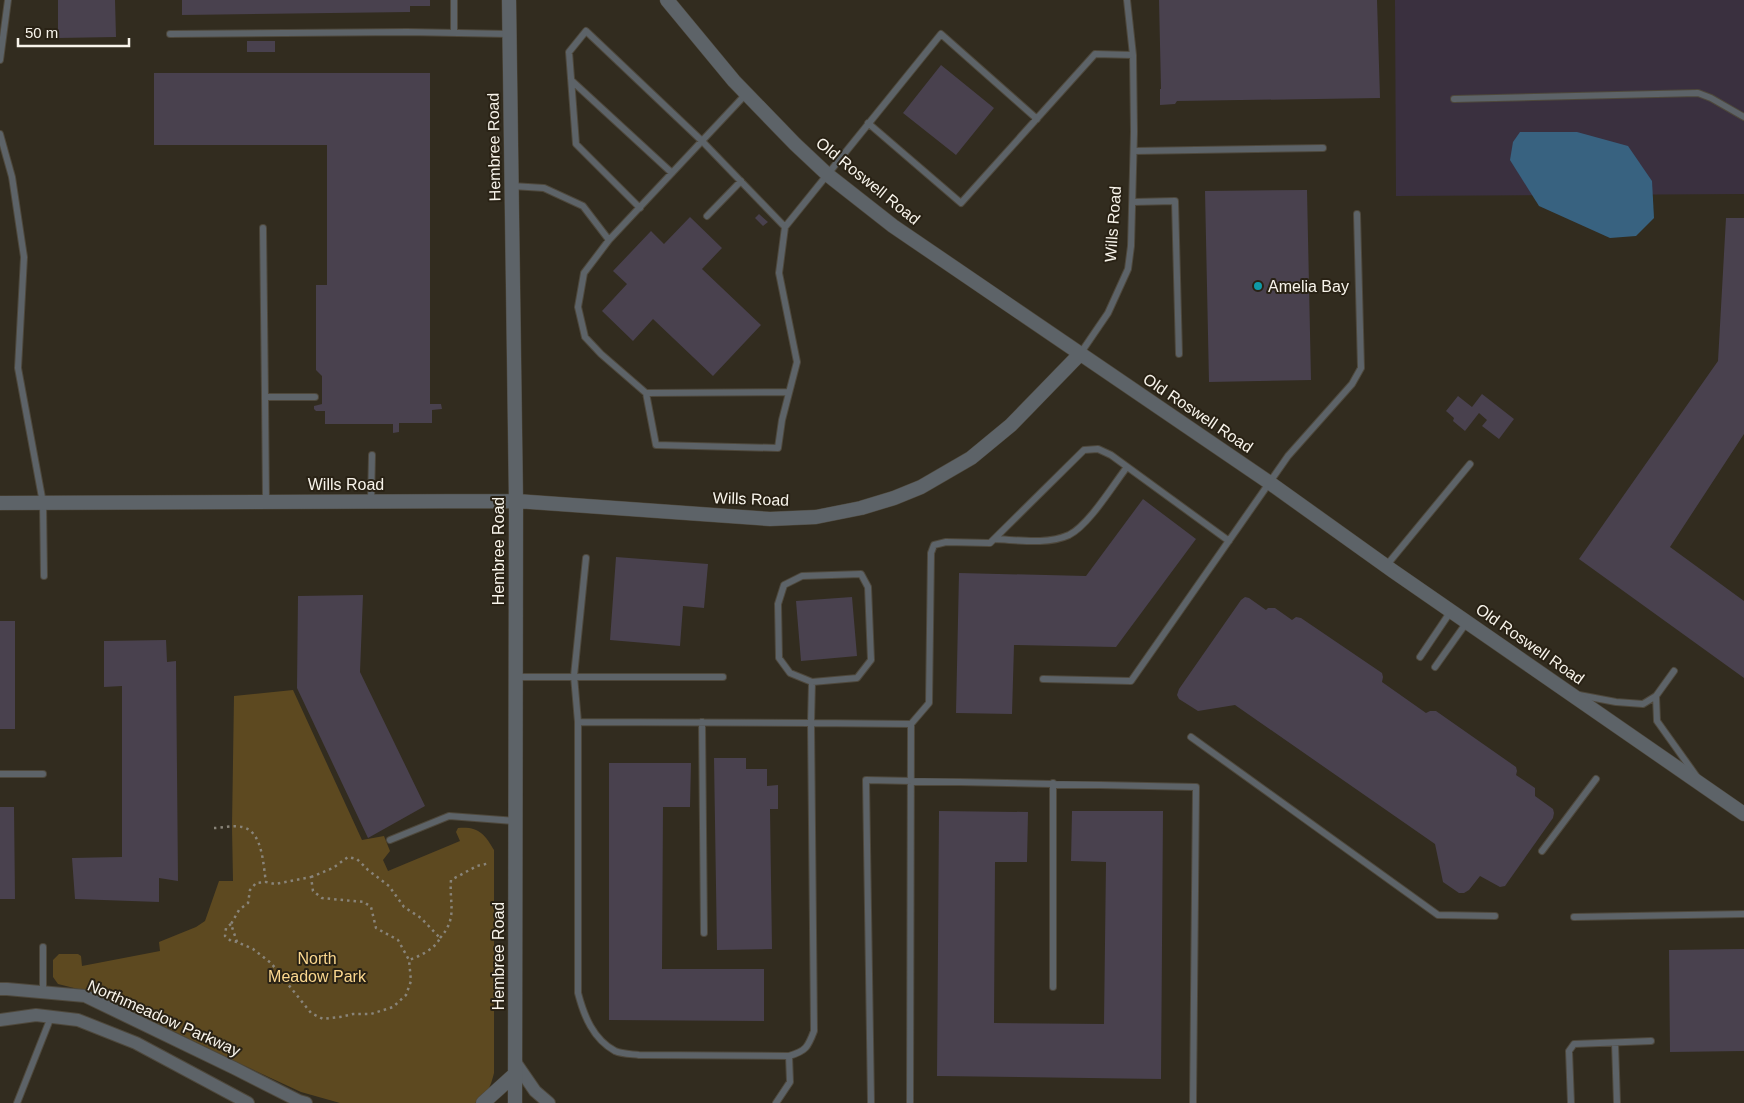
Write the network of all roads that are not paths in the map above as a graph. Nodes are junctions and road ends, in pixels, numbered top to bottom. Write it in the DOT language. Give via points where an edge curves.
graph roads {
  1 [pos="8,0"];
  2 [pos="454,0"];
  3 [pos="509,0"];
  4 [pos="667,0"];
  5 [pos="1127,0"];
  6 [pos="454,33"];
  7 [pos="170,34"];
  8 [pos="510,34"];
  9 [pos="1133,54"];
  10 [pos="0,60"];
  11 [pos="572,81"];
  12 [pos="746,94"];
  13 [pos="1454,99"];
  14 [pos="1744,117"];
  15 [pos="1037,119"];
  16 [pos="868,123"];
  17 [pos="0,134"];
  18 [pos="702,141"];
  19 [pos="1323,148"];
  20 [pos="1134,151"];
  21 [pos="672,173"];
  22 [pos="828,175"];
  23 [pos="741,181"];
  24 [pos="512,186"];
  25 [pos="1133,202"];
  26 [pos="640,208"];
  27 [pos="1357,214"];
  28 [pos="707,216"];
  29 [pos="785,227"];
  30 [pos="263,228"];
  31 [pos="609,240"];
  32 [pos="1080,354"];
  33 [pos="1179,354"];
  34 [pos="789,392"];
  35 [pos="646,393"];
  36 [pos="266,397"];
  37 [pos="315,397"];
  38 [pos="372,455"];
  39 [pos="1470,464"];
  40 [pos="1127,467"];
  41 [pos="1270,483"];
  42 [pos="516,501"];
  43 [pos="266,502"];
  44 [pos="371,502"];
  45 [pos="0,503"];
  46 [pos="43,503"];
  47 [pos="995,538"];
  48 [pos="1229,541"];
  49 [pos="586,558"];
  50 [pos="1386,566"];
  51 [pos="44,576"];
  52 [pos="1451,611"];
  53 [pos="1468,622"];
  54 [pos="1420,657"];
  55 [pos="1435,667"];
  56 [pos="1674,671"];
  57 [pos="574,676"];
  58 [pos="723,677"];
  59 [pos="516,678"];
  60 [pos="1043,679"];
  61 [pos="812,682"];
  62 [pos="1569,692"];
  63 [pos="1656,696"];
  64 [pos="578,722"];
  65 [pos="702,722"];
  66 [pos="811,723"];
  67 [pos="911,724"];
  68 [pos="1191,737"];
  69 [pos="0,774"];
  70 [pos="43,774"];
  71 [pos="1596,779"];
  72 [pos="912,780"];
  73 [pos="1053,784"];
  74 [pos="1704,786"];
  75 [pos="1744,814"];
  76 [pos="515,821"];
  77 [pos="390,840"];
  78 [pos="1542,851"];
  79 [pos="1744,914"];
  80 [pos="1495,916"];
  81 [pos="1574,917"];
  82 [pos="704,932"];
  83 [pos="43,947"];
  84 [pos="1053,987"];
  85 [pos="0,989"];
  86 [pos="44,992"];
  87 [pos="51,1017"];
  88 [pos="0,1020"];
  89 [pos="1651,1041"];
  90 [pos="1615,1043"];
  91 [pos="789,1056"];
  92 [pos="515,1068"];
  93 [pos="17,1103"];
  94 [pos="248,1103"];
  95 [pos="306,1103"];
  96 [pos="483,1103"];
  97 [pos="516,1103"];
  98 [pos="549,1103"];
  99 [pos="776,1103"];
  100 [pos="872,1103"];
  101 [pos="910,1103"];
  102 [pos="1193,1103"];
  103 [pos="1570,1103"];
  104 [pos="1616,1103"];
  1 -- 10 [label="lane"];
  2 -- 6 [label="lane"];
  3 -- 8 [label="street, Hembree Road"];
  4 -- 12 [label="street, Old Roswell Road"];
  5 -- 9 [label="lane, Wills Road"];
  6 -- 7 [label="lane"];
  6 -- 8 [label="lane"];
  8 -- 24 [label="street, Hembree Road"];
  9 -- 15 [label="lane" via="1095,54"];
  9 -- 20 [label="lane, Wills Road"];
  11 -- 18 [label="lane" via="569,52 586,30"];
  11 -- 21 [label="lane"];
  11 -- 26 [label="lane" via="576,144"];
  12 -- 18 [label="lane"];
  12 -- 22 [label="street, Old Roswell Road"];
  13 -- 14 [label="lane" via="1698,93"];
  15 -- 16 [label="lane" via="961,203"];
  15 -- 16 [label="lane" via="941,34"];
  16 -- 22 [label="lane"];
  17 -- 46 [label="lane" via="12,177 24,257 18,368"];
  18 -- 21 [label="lane"];
  18 -- 23 [label="lane"];
  19 -- 20 [label="lane"];
  20 -- 25 [label="lane, Wills Road"];
  21 -- 26 [label="lane"];
  22 -- 29 [label="lane"];
  22 -- 32 [label="street, Old Roswell Road" via="892,226"];
  23 -- 28 [label="lane"];
  23 -- 29 [label="lane"];
  24 -- 31 [label="lane" via="544,188 583,206"];
  24 -- 42 [label="street, Hembree Road"];
  25 -- 32 [label="lane, Wills Road" via="1128,269 1108,313"];
  25 -- 33 [label="lane" via="1175,201"];
  26 -- 31 [label="lane"];
  27 -- 41 [label="lane" via="1361,368 1352,384 1288,456"];
  29 -- 34 [label="lane" via="779,273 797,362"];
  30 -- 36 [label="lane"];
  31 -- 35 [label="lane" via="584,273 578,307 585,337"];
  32 -- 41 [label="street, Old Roswell Road"];
  32 -- 42 [label="street, Wills Road" via="1011,425 971,458 921,487 861,508 816,517 770,519"];
  34 -- 35 [label="lane"];
  34 -- 35 [label="lane" via="778,448 656,445"];
  36 -- 37 [label="lane"];
  36 -- 43 [label="lane"];
  38 -- 44 [label="lane"];
  39 -- 50 [label="lane"];
  40 -- 47 [label="lane" via="1081,526 1068,535 1030,541"];
  40 -- 47 [label="lane" via="1098,449 1084,450"];
  40 -- 48 [label="lane"];
  41 -- 48 [label="lane"];
  41 -- 50 [label="street, Old Roswell Road"];
  42 -- 44 [label="street, Wills Road"];
  42 -- 59 [label="street, Hembree Road"];
  43 -- 44 [label="street, Wills Road"];
  43 -- 46 [label="street, Wills Road"];
  45 -- 46 [label="street, Wills Road"];
  46 -- 51 [label="lane"];
  47 -- 67 [label="lane" via="990,543 946,542 934,545 931,553 929,703"];
  48 -- 60 [label="lane" via="1131,681"];
  49 -- 57 [label="lane"];
  50 -- 52 [label="street, Old Roswell Road"];
  52 -- 53 [label="street, Old Roswell Road"];
  52 -- 54 [label="lane"];
  53 -- 55 [label="lane"];
  53 -- 62 [label="street, Old Roswell Road"];
  56 -- 63 [label="lane"];
  57 -- 58 [label="lane"];
  57 -- 59 [label="lane"];
  57 -- 64 [label="lane"];
  59 -- 76 [label="street, Hembree Road"];
  61 -- 61 [label="lane" via="857,678 871,660 868,587 861,574 802,576 784,586 778,604 779,658 790,673"];
  61 -- 66 [label="lane"];
  62 -- 63 [label="lane" via="1643,704"];
  62 -- 74 [label="street, Old Roswell Road"];
  63 -- 74 [label="lane" via="1657,721"];
  64 -- 65 [label="lane"];
  64 -- 91 [label="lane" via="578,993 590,1027 616,1052"];
  65 -- 66 [label="lane"];
  65 -- 82 [label="lane"];
  66 -- 67 [label="lane"];
  66 -- 91 [label="lane" via="814,1031 809,1045"];
  67 -- 72 [label="lane"];
  68 -- 80 [label="lane" via="1438,915"];
  69 -- 70 [label="lane"];
  71 -- 78 [label="lane"];
  72 -- 73 [label="lane"];
  72 -- 100 [label="lane" via="866,780"];
  72 -- 101 [label="lane"];
  73 -- 84 [label="lane"];
  73 -- 102 [label="lane" via="1196,787"];
  74 -- 75 [label="street, Old Roswell Road"];
  76 -- 77 [label="lane" via="449,816"];
  76 -- 92 [label="street, Hembree Road"];
  79 -- 81 [label="lane"];
  83 -- 86 [label="lane"];
  85 -- 86 [label="street, Northmeadow Parkway"];
  86 -- 95 [label="street, Northmeadow Parkway" via="85,996 298,1102"];
  87 -- 88 [label="street" via="36,1015"];
  87 -- 93 [label="lane"];
  87 -- 94 [label="street" via="78,1020 136,1043"];
  89 -- 90 [label="lane"];
  90 -- 103 [label="lane" via="1574,1044 1570,1051"];
  90 -- 104 [label="lane"];
  91 -- 99 [label="lane" via="790,1082"];
  92 -- 96 [label="street"];
  92 -- 97 [label="street, Hembree Road"];
  92 -- 98 [label="street"];
}
